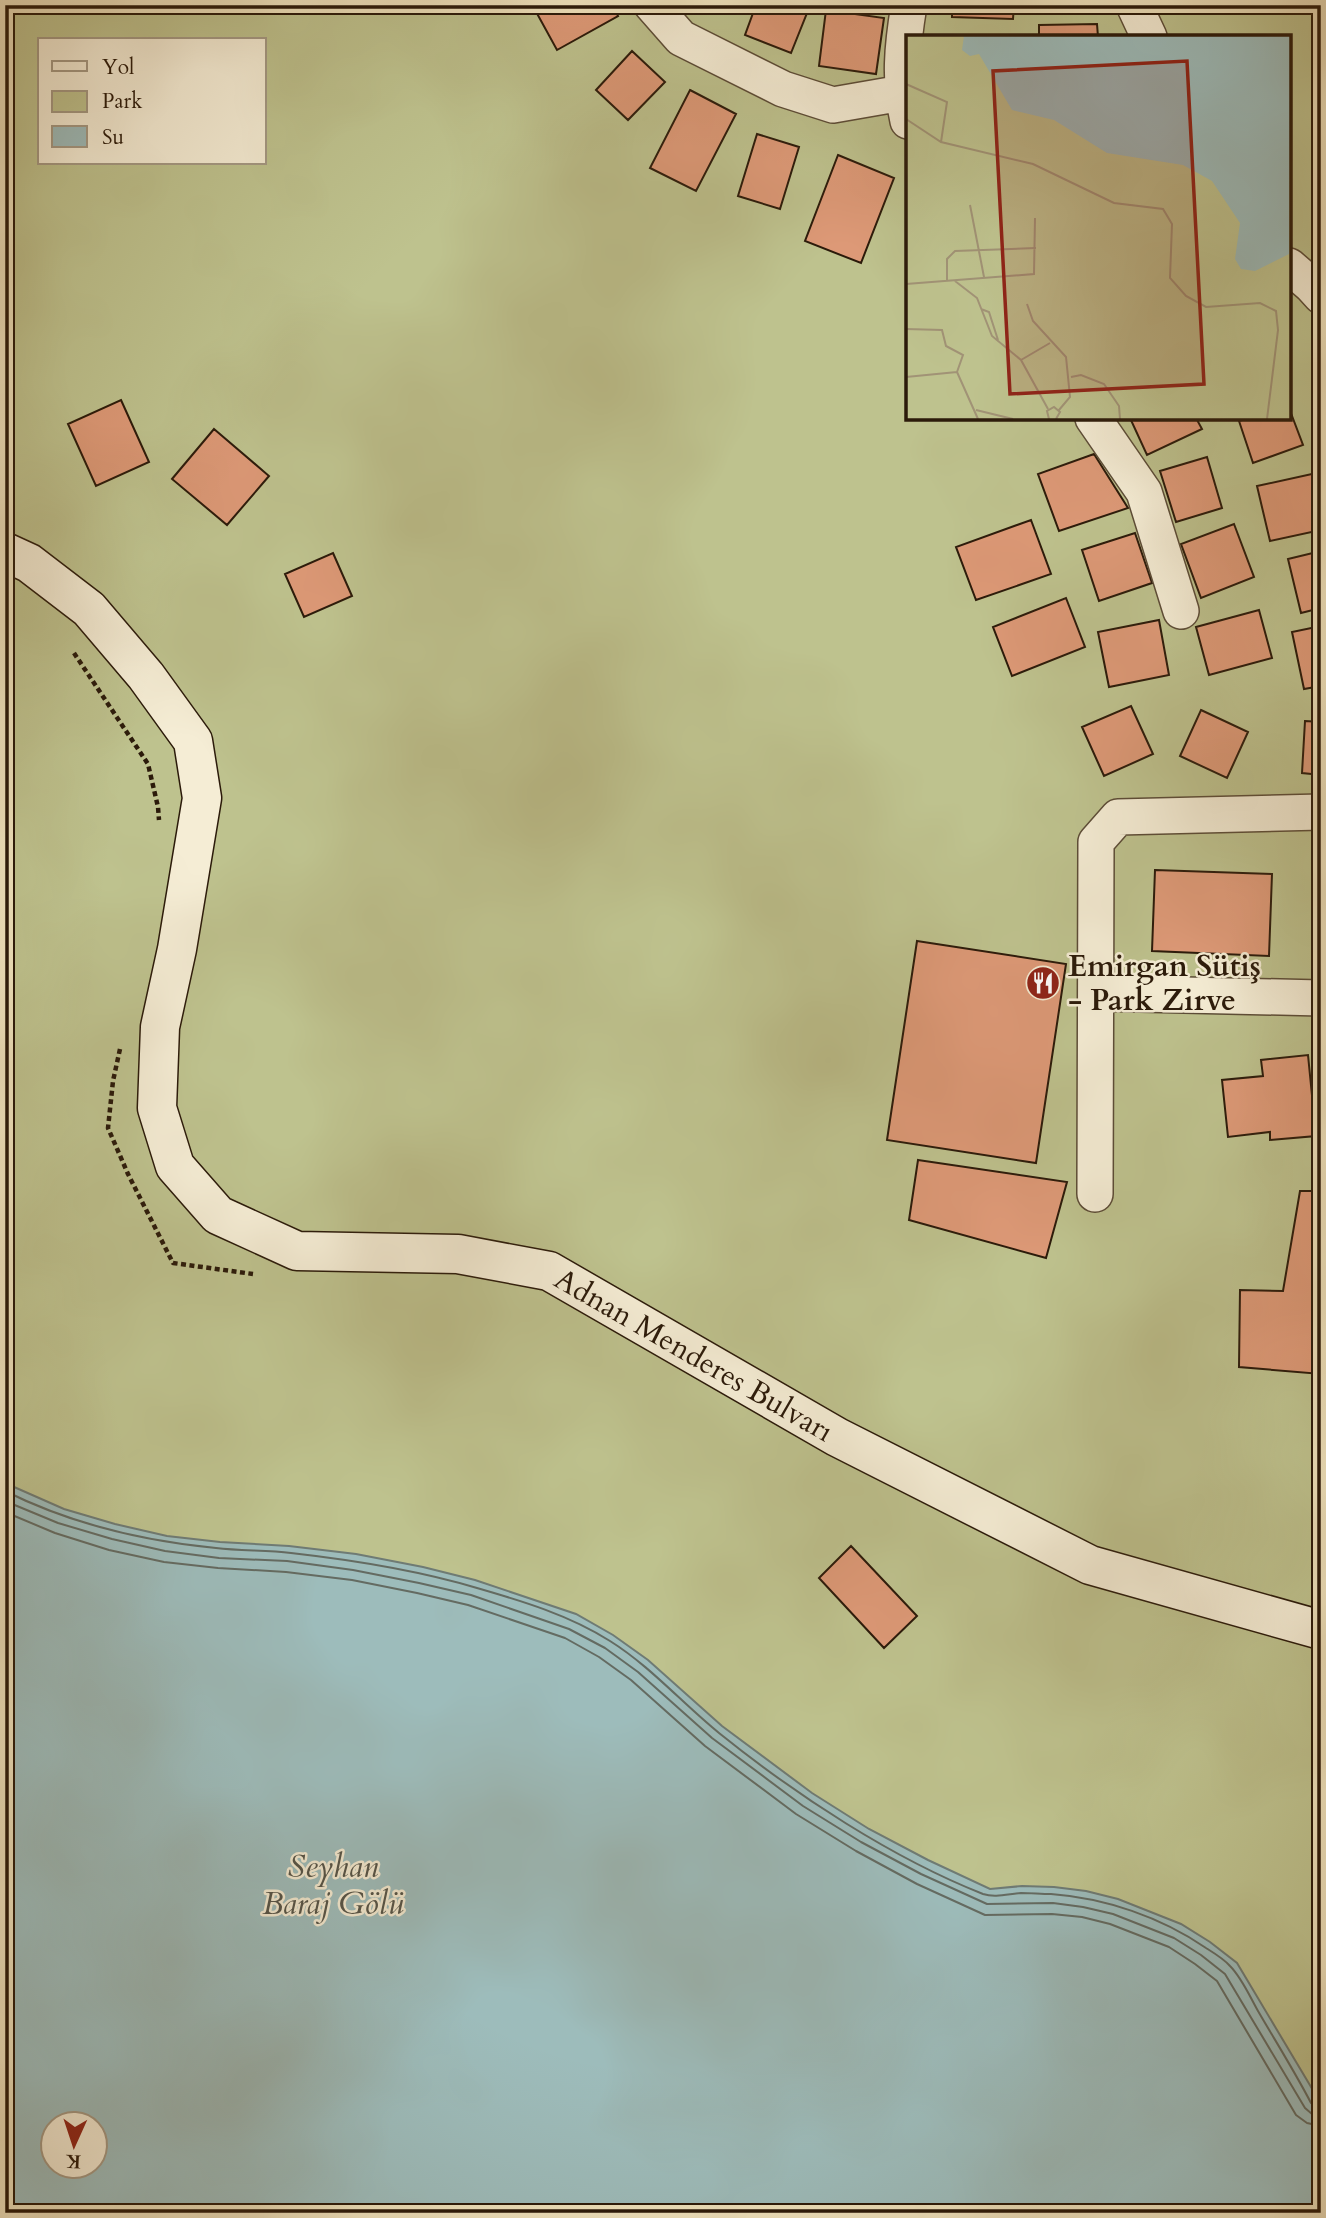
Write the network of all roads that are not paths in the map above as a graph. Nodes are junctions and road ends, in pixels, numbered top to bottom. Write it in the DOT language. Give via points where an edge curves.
graph roads {
  1 [pos="652,5"];
  2 [pos="909,5"];
  3 [pos="1134,5"];
  4 [pos="1148,35"];
  5 [pos="905,107"];
  6 [pos="1291,269"];
  7 [pos="1321,296"];
  8 [pos="1094,420"];
  9 [pos="5,552"];
  10 [pos="1181,611"];
  11 [pos="1321,812"];
  12 [pos="1096,993"];
  13 [pos="1321,998"];
  14 [pos="1095,1194"];
  15 [pos="1321,1630"];
  1 -- 5 [label="street" via="681,38 783,89 834,105"];
  2 -- 5 [label="street" via="903,39"];
  3 -- 4 [label="street"];
  6 -- 7 [label="street"];
  8 -- 10 [label="street" via="1144,492"];
  9 -- 15 [label="street, Adnan Menderes Bulvarı" via="29,563 89,609 193,740 202,798 160,1027 157,1108 175,1166 218,1215 297,1251 458,1254 549,1271 837,1437 1090,1565"];
  11 -- 12 [label="street" via="1118,817 1096,842"];
  12 -- 13 [label="street"];
  12 -- 14 [label="street"];
}
